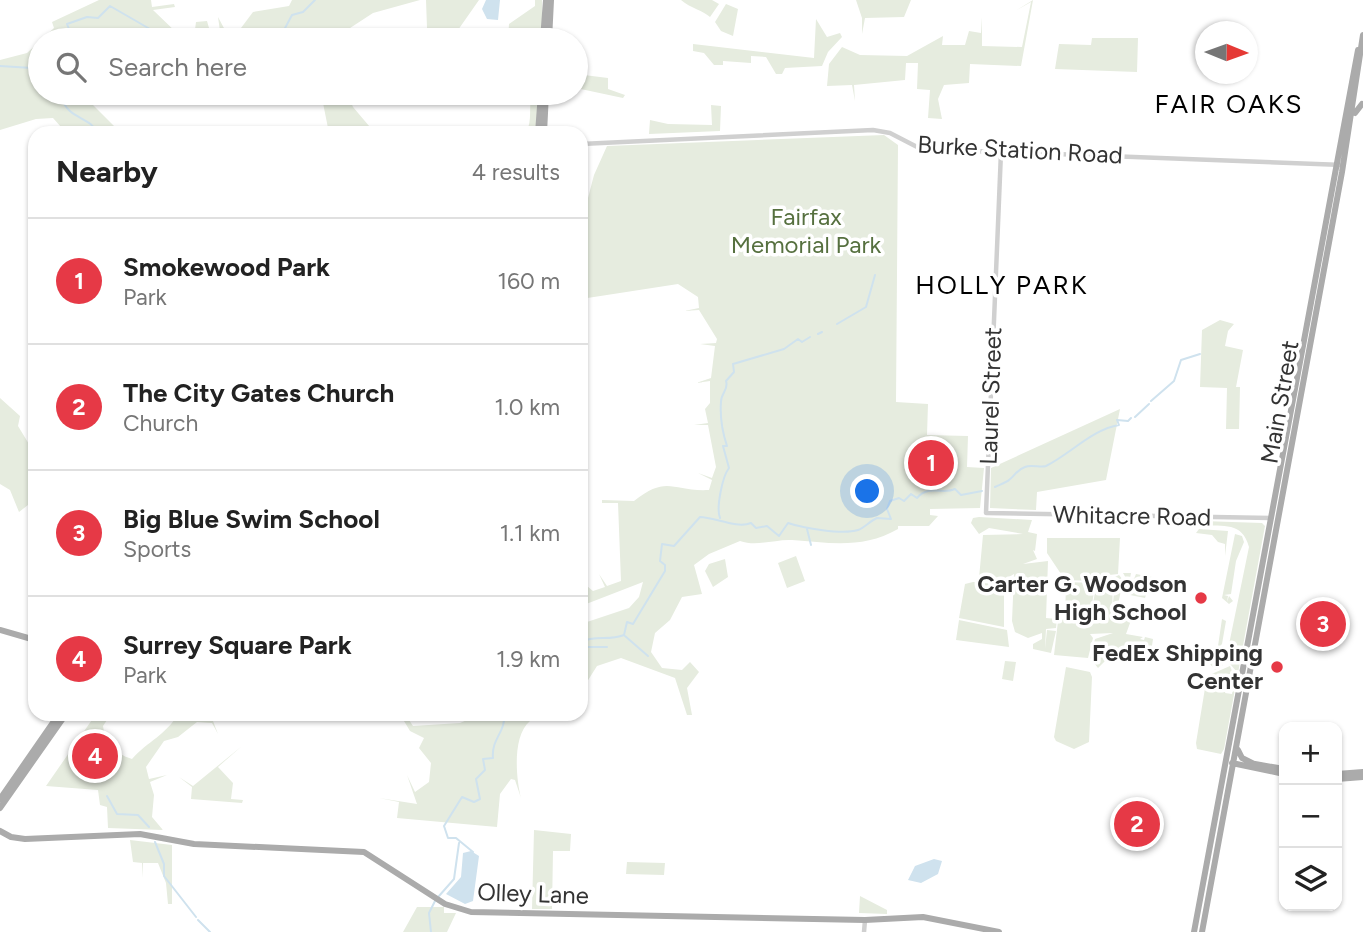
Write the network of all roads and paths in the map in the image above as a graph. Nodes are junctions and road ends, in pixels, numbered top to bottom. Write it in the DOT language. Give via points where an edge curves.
graph roads {
  1 [pos="548,0"];
  2 [pos="544,28"];
  3 [pos="549,28"];
  4 [pos="1363,35"];
  5 [pos="1361,46"];
  6 [pos="1362,104"];
  7 [pos="540,105"];
  8 [pos="545,105"];
  9 [pos="539,126"];
  10 [pos="544,126"];
  11 [pos="1350,128"];
  12 [pos="588,144"];
  13 [pos="1001,152"];
  14 [pos="1340,167"];
  15 [pos="1290,455"];
  16 [pos="1297,462"];
  17 [pos="986,513"];
  18 [pos="1275,518"];
  19 [pos="0,630"];
  20 [pos="28,638"];
  21 [pos="54,721"];
  22 [pos="61,721"];
  23 [pos="1237,742"];
  24 [pos="1225,759"];
  25 [pos="1234,762"];
  26 [pos="1254,764"];
  27 [pos="1279,771"];
  28 [pos="1279,771"];
  29 [pos="1363,774"];
  30 [pos="1342,776"];
  31 [pos="0,800"];
  32 [pos="0,808"];
  33 [pos="0,831"];
  34 [pos="865,920"];
  35 [pos="864,932"];
  36 [pos="999,932"];
  37 [pos="1194,932"];
  38 [pos="1202,932"];
  1 -- 2 [label="main road"];
  1 -- 3 [label="main road"];
  4 -- 5 [label="main road, Main Street"];
  5 -- 11 [label="main road, Main Street"];
  5 -- 14 [label="main road, Main Street"];
  6 -- 11 [label="main road" via="1355,110"];
  7 -- 9 [label="main road"];
  8 -- 10 [label="main road"];
  11 -- 14 [label="main road, Main Street"];
  12 -- 13 [label="street, Burke Station Road" via="873,130 890,133 919,149"];
  13 -- 14 [label="street, Burke Station Road"];
  13 -- 17 [label="street, Laurel Street"];
  14 -- 15 [label="main road, Main Street"];
  14 -- 18 [label="main road, Main Street"];
  15 -- 16 [label="main road"];
  15 -- 18 [label="main road, Main Street"];
  17 -- 18 [label="street, Whitacre Road"];
  18 -- 23 [label="main road, Main Street"];
  18 -- 24 [label="main road, Main Street"];
  19 -- 20 [label="main road"];
  21 -- 31 [label="main road"];
  22 -- 32 [label="main road"];
  23 -- 25 [label="main road, Main Street"];
  23 -- 26 [label="main road" via="1240,756"];
  24 -- 25 [label="main road"];
  24 -- 37 [label="main road, Main Street"];
  25 -- 26 [label="main road"];
  25 -- 27 [label="main road"];
  25 -- 38 [label="main road, Main Street"];
  26 -- 28 [label="main road"];
  29 -- 30 [label="main road"];
  33 -- 34 [label="main road, Olley Lane" via="25,839 140,834 191,844 364,852 437,899 471,912"];
  34 -- 35 [label="street"];
  34 -- 36 [label="main road, Olley Lane" via="923,917"];
}
